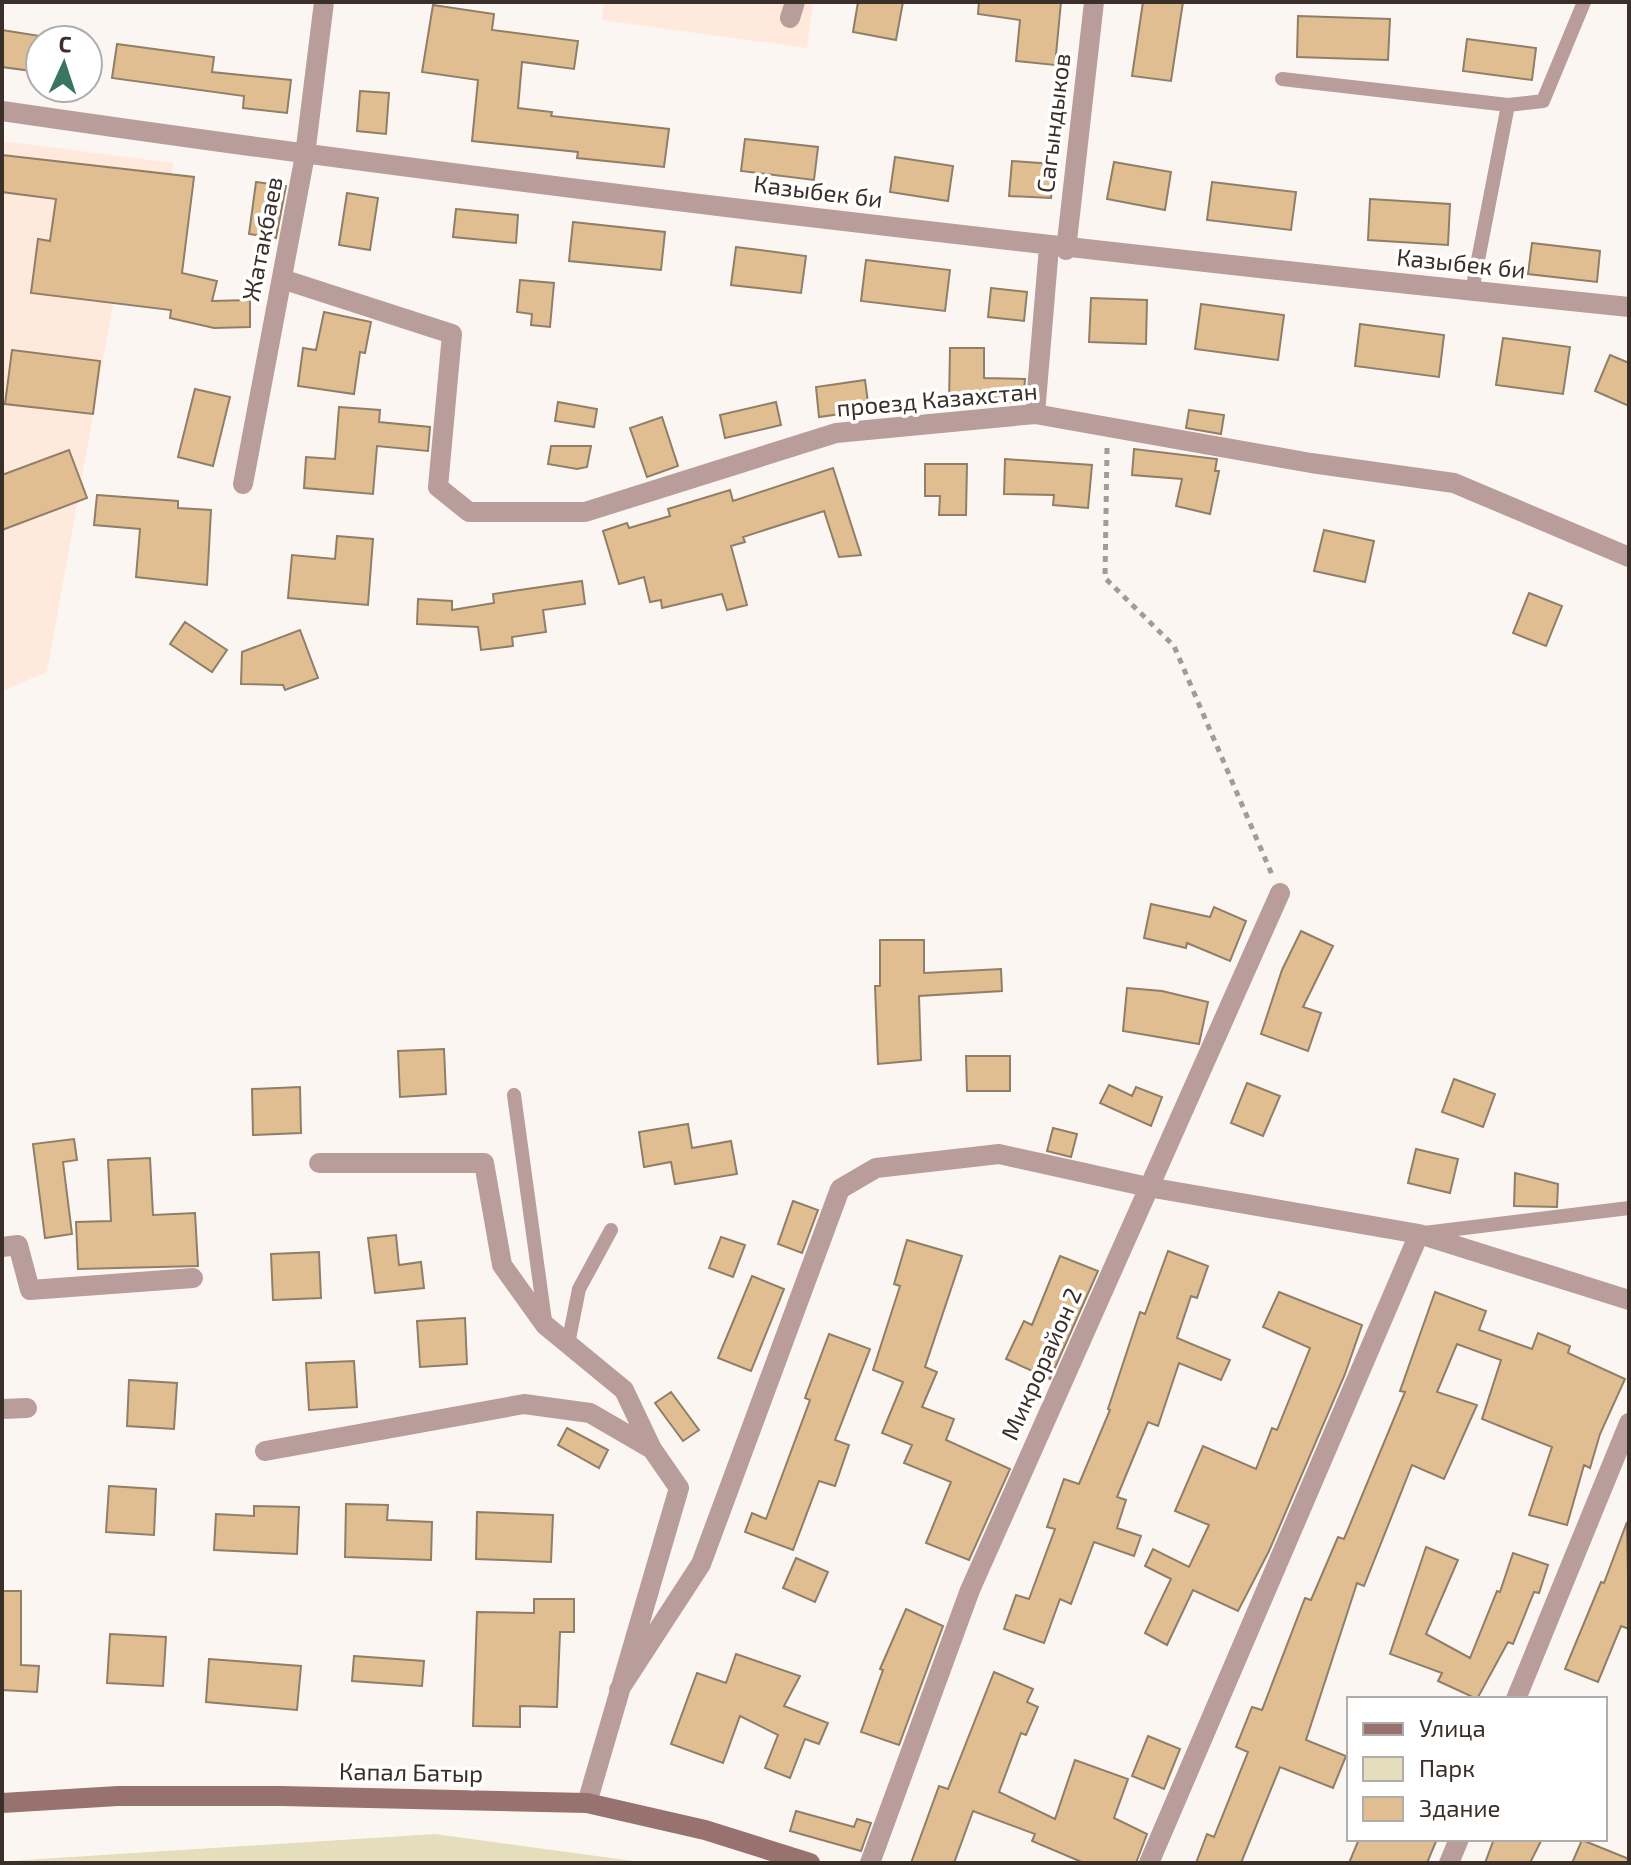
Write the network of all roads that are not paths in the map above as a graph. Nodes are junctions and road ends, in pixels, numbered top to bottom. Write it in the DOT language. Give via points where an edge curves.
graph roads {
  1 [pos="324,2"];
  2 [pos="1094,2"];
  3 [pos="1584,2"];
  4 [pos="1282,79"];
  5 [pos="1508,105"];
  6 [pos="2,111"];
  7 [pos="305,155"];
  8 [pos="1058,248"];
  9 [pos="282,279"];
  10 [pos="1472,291"];
  11 [pos="1629,307"];
  12 [pos="1035,414"];
  13 [pos="243,484"];
  14 [pos="1629,557"];
  15 [pos="1280,893"];
  16 [pos="514,1095"];
  17 [pos="319,1163"];
  18 [pos="1148,1187"];
  19 [pos="1629,1208"];
  20 [pos="611,1230"];
  21 [pos="1419,1234"];
  22 [pos="2,1247"];
  23 [pos="193,1278"];
  24 [pos="1629,1300"];
  25 [pos="545,1325"];
  26 [pos="568,1344"];
  27 [pos="27,1408"];
  28 [pos="2,1409"];
  29 [pos="1629,1423"];
  30 [pos="652,1449"];
  31 [pos="265,1451"];
  32 [pos="619,1690"];
  33 [pos="1517,1697"];
  34 [pos="2,1803"];
  35 [pos="587,1803"];
  36 [pos="1458,1841"];
  37 [pos="810,1863"];
  38 [pos="870,1863"];
  39 [pos="1149,1863"];
  40 [pos="1449,1863"];
  1 -- 7 [label="street, Жатакбаев"];
  2 -- 8 [label="street, Сагындыков"];
  3 -- 5 [label="lane" via="1543,101"];
  4 -- 5 [label="lane"];
  5 -- 10 [label="lane"];
  6 -- 7 [label="street, Казыбек би"];
  7 -- 8 [label="street, Казыбек би"];
  7 -- 9 [label="street, Жатакбаев"];
  8 -- 10 [label="street, Казыбек би"];
  8 -- 12 [label="street, Сагындыков"];
  9 -- 12 [label="street, проезд Казахстан" via="452,334 438,487 469,512 585,512 836,433"];
  9 -- 13 [label="street, Жатакбаев"];
  10 -- 11 [label="street, Казыбек би"];
  12 -- 14 [label="street, проезд Казахстан" via="1454,483"];
  15 -- 18 [label="street, Микрорайон 2"];
  16 -- 25 [label="lane"];
  17 -- 25 [label="street" via="484,1163 502,1265"];
  18 -- 21 [label="street"];
  18 -- 32 [label="street" via="999,1154 876,1168 840,1189 701,1564"];
  18 -- 38 [label="street, Микрорайон 2" via="970,1590"];
  19 -- 21 [label="lane"];
  20 -- 26 [label="lane" via="579,1289"];
  21 -- 24 [label="street"];
  21 -- 39 [label="street"];
  22 -- 23 [label="street" via="18,1245 30,1290"];
  25 -- 26 [label="street"];
  26 -- 30 [label="street" via="624,1390"];
  27 -- 28 [label="street"];
  29 -- 33 [label="street"];
  30 -- 31 [label="street" via="590,1413 524,1404"];
  30 -- 32 [label="street" via="679,1488"];
  32 -- 35 [label="street"];
  34 -- 35 [label="main road, Капал Батыр" via="118,1796 281,1796"];
  35 -- 37 [label="main road, Капал Батыр" via="705,1830"];
  36 -- 40 [label="street"];
}
